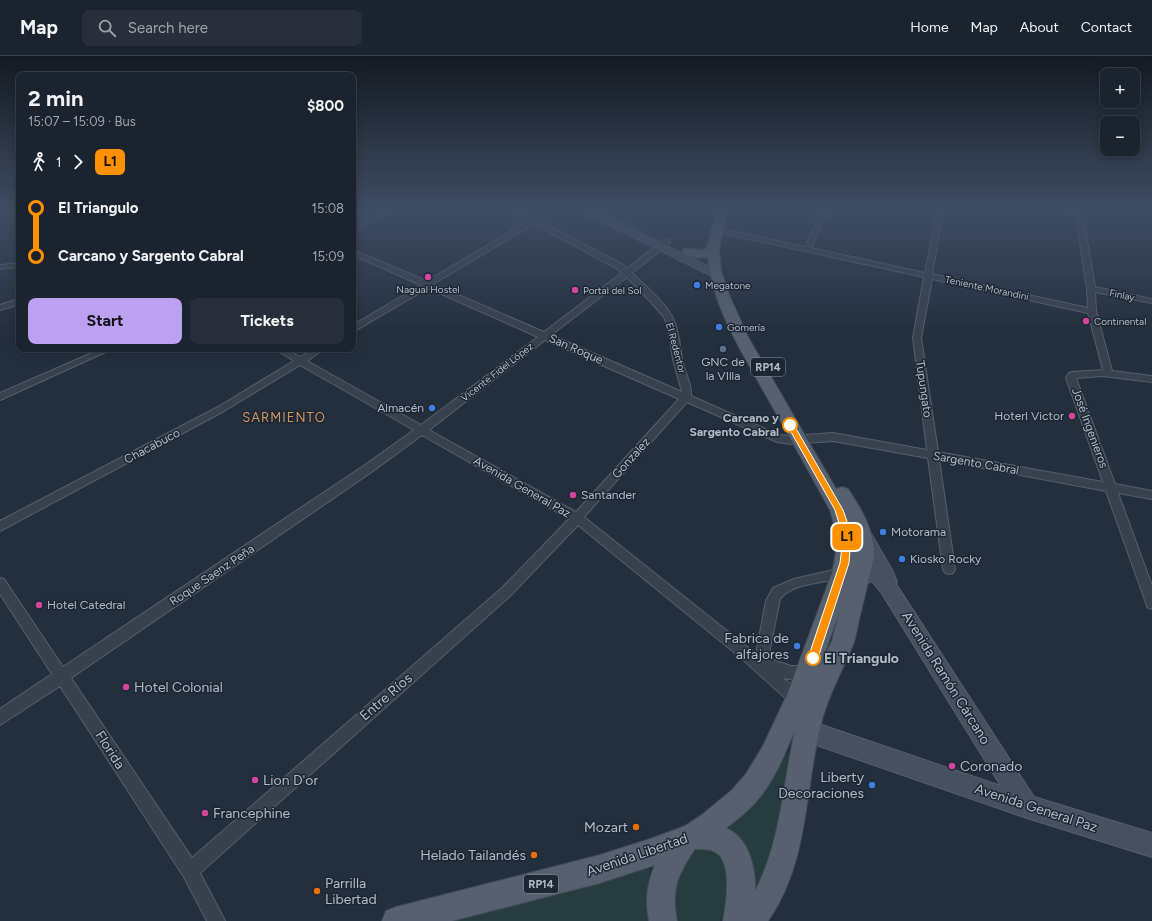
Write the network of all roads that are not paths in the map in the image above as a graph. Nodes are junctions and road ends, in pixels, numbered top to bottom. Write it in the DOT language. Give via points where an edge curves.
graph roads {
  1 [pos="482,251"];
  2 [pos="591,251"];
  3 [pos="654,251"];
  4 [pos="678,251"];
  5 [pos="707,251"];
  6 [pos="715,251"];
  7 [pos="721,251"];
  8 [pos="814,251"];
  9 [pos="932,251"];
  10 [pos="1085,251"];
  11 [pos="688,252"];
  12 [pos="356,253"];
  13 [pos="16,265"];
  14 [pos="0,267"];
  15 [pos="715,270"];
  16 [pos="627,273"];
  17 [pos="928,275"];
  18 [pos="428,284"];
  19 [pos="1091,289"];
  20 [pos="730,294"];
  21 [pos="1152,301"];
  22 [pos="16,302"];
  23 [pos="0,308"];
  24 [pos="1092,311"];
  25 [pos="356,327"];
  26 [pos="545,336"];
  27 [pos="101,352"];
  28 [pos="285,352"];
  29 [pos="315,352"];
  30 [pos="300,361"];
  31 [pos="1108,372"];
  32 [pos="1152,379"];
  33 [pos="0,397"];
  34 [pos="686,397"];
  35 [pos="422,430"];
  36 [pos="805,439"];
  37 [pos="933,455"];
  38 [pos="1111,487"];
  39 [pos="1152,495"];
  40 [pos="577,518"];
  41 [pos="0,526"];
  42 [pos="864,537"];
  43 [pos="949,569"];
  44 [pos="850,576"];
  45 [pos="0,583"];
  46 [pos="892,591"];
  47 [pos="1152,604"];
  48 [pos="766,639"];
  49 [pos="810,664"];
  50 [pos="766,668"];
  51 [pos="784,671"];
  52 [pos="62,677"];
  53 [pos="797,699"];
  54 [pos="0,718"];
  55 [pos="807,731"];
  56 [pos="772,755"];
  57 [pos="1027,806"];
  58 [pos="689,838"];
  59 [pos="1152,846"];
  60 [pos="190,871"];
  61 [pos="216,921"];
  62 [pos="396,921"];
  63 [pos="663,921"];
  64 [pos="737,921"];
  65 [pos="751,921"];
  1 -- 18 [label="street"];
  2 -- 16 [label="street, El Redentor"];
  3 -- 16 [label="street, Vicente Fidel López"];
  4 -- 15 [label="main road"];
  5 -- 11 [label="main road" via="705,254"];
  6 -- 15 [label="main road, Avenida Ramón Cárcano / RP14"];
  7 -- 20 [label="main road, Avenida Ramón Cárcano / RP14"];
  8 -- 17 [label="street, Teniente Morandini"];
  9 -- 17 [label="street, Tupungato"];
  10 -- 19 [label="street"];
  11 -- 15 [label="main road"];
  12 -- 18 [label="street, San Roque"];
  13 -- 14 [label="street"];
  15 -- 20 [label="main road" via="719,271 724,287"];
  15 -- 36 [label="main road, Avenida Ramón Cárcano / RP14" via="722,295 741,337"];
  16 -- 26 [label="street, Vicente Fidel López"];
  16 -- 34 [label="street, El Redentor" via="668,317 686,385"];
  17 -- 24 [label="street, Teniente Morandini"];
  17 -- 37 [label="street, Tupungato" via="917,338"];
  18 -- 25 [label="street"];
  18 -- 26 [label="street, San Roque"];
  19 -- 21 [label="street, Finlay"];
  19 -- 24 [label="street"];
  20 -- 36 [label="main road, Avenida Ramón Cárcano / RP14"];
  22 -- 23 [label="street"];
  24 -- 31 [label="street"];
  26 -- 34 [label="street, San Roque"];
  26 -- 35 [label="street, Vicente Fidel López"];
  27 -- 33 [label="street"];
  28 -- 30 [label="street, Avenida General Paz"];
  29 -- 30 [label="street, Chacabuco"];
  30 -- 35 [label="street, Avenida General Paz"];
  30 -- 41 [label="street, Chacabuco" via="221,409"];
  31 -- 32 [label="street"];
  31 -- 38 [label="street, José Ingenieros" via="1084,372 1072,375 1071,378"];
  34 -- 36 [label="street, San Roque" via="763,433 786,440"];
  34 -- 40 [label="street, Gonzalez"];
  35 -- 40 [label="street, Avenida General Paz"];
  35 -- 52 [label="street, Roque Saenz Peña" via="334,493"];
  36 -- 37 [label="street, Sargento Cabral" via="833,437"];
  36 -- 42 [label="main road, Avenida Ramón Cárcano / RP14" via="858,521"];
  36 -- 44 [label="main road, Avenida Ramón Cárcano / RP14" via="846,530"];
  37 -- 38 [label="street, Sargento Cabral"];
  37 -- 43 [label="street, Tupungato"];
  38 -- 39 [label="street, Sargento Cabral"];
  38 -- 47 [label="street, José Ingenieros"];
  40 -- 50 [label="street, Avenida General Paz"];
  40 -- 60 [label="street, Entre Ríos" via="506,592"];
  42 -- 44 [label="main road, Avenida Libertad / RP14" via="864,556"];
  42 -- 46 [label="main road, Avenida Ramón Cárcano" via="886,575"];
  44 -- 46 [label="main road, Avenida Ramón Cárcano" via="874,574"];
  44 -- 48 [label="street" via="781,588 774,595"];
  44 -- 49 [label="main road, Avenida Libertad / RP14"];
  44 -- 55 [label="main road, Avenida Libertad / RP14" via="843,640 818,693"];
  45 -- 52 [label="street, Florida"];
  46 -- 57 [label="main road, Avenida Ramón Cárcano"];
  48 -- 50 [label="street" via="762,651"];
  48 -- 51 [label="street" via="770,659"];
  49 -- 51 [label="street, Avenida General Paz" via="797,674"];
  49 -- 53 [label="main road, Avenida Libertad / RP14"];
  50 -- 51 [label="street, Avenida General Paz"];
  50 -- 53 [label="street, Avenida General Paz"];
  52 -- 54 [label="street, Roque Saenz Peña"];
  52 -- 60 [label="street, Florida"];
  53 -- 55 [label="main road"];
  53 -- 56 [label="main road, Avenida Libertad / RP14"];
  55 -- 56 [label="main road" via="792,730"];
  55 -- 57 [label="main road, Avenida General Paz"];
  55 -- 65 [label="main road, Avenida Libertad / RP14" via="794,807 779,870 773,886"];
  56 -- 58 [label="main road, Avenida Libertad / RP14" via="755,783 741,799"];
  57 -- 59 [label="main road, Avenida General Paz"];
  58 -- 62 [label="main road, Avenida Libertad / RP14" via="600,869"];
  58 -- 63 [label="main road, RP14" via="670,862 662,882 660,908"];
  58 -- 64 [label="main road, RP14" via="720,839 736,856 741,888"];
  60 -- 61 [label="street, Florida"];
}
